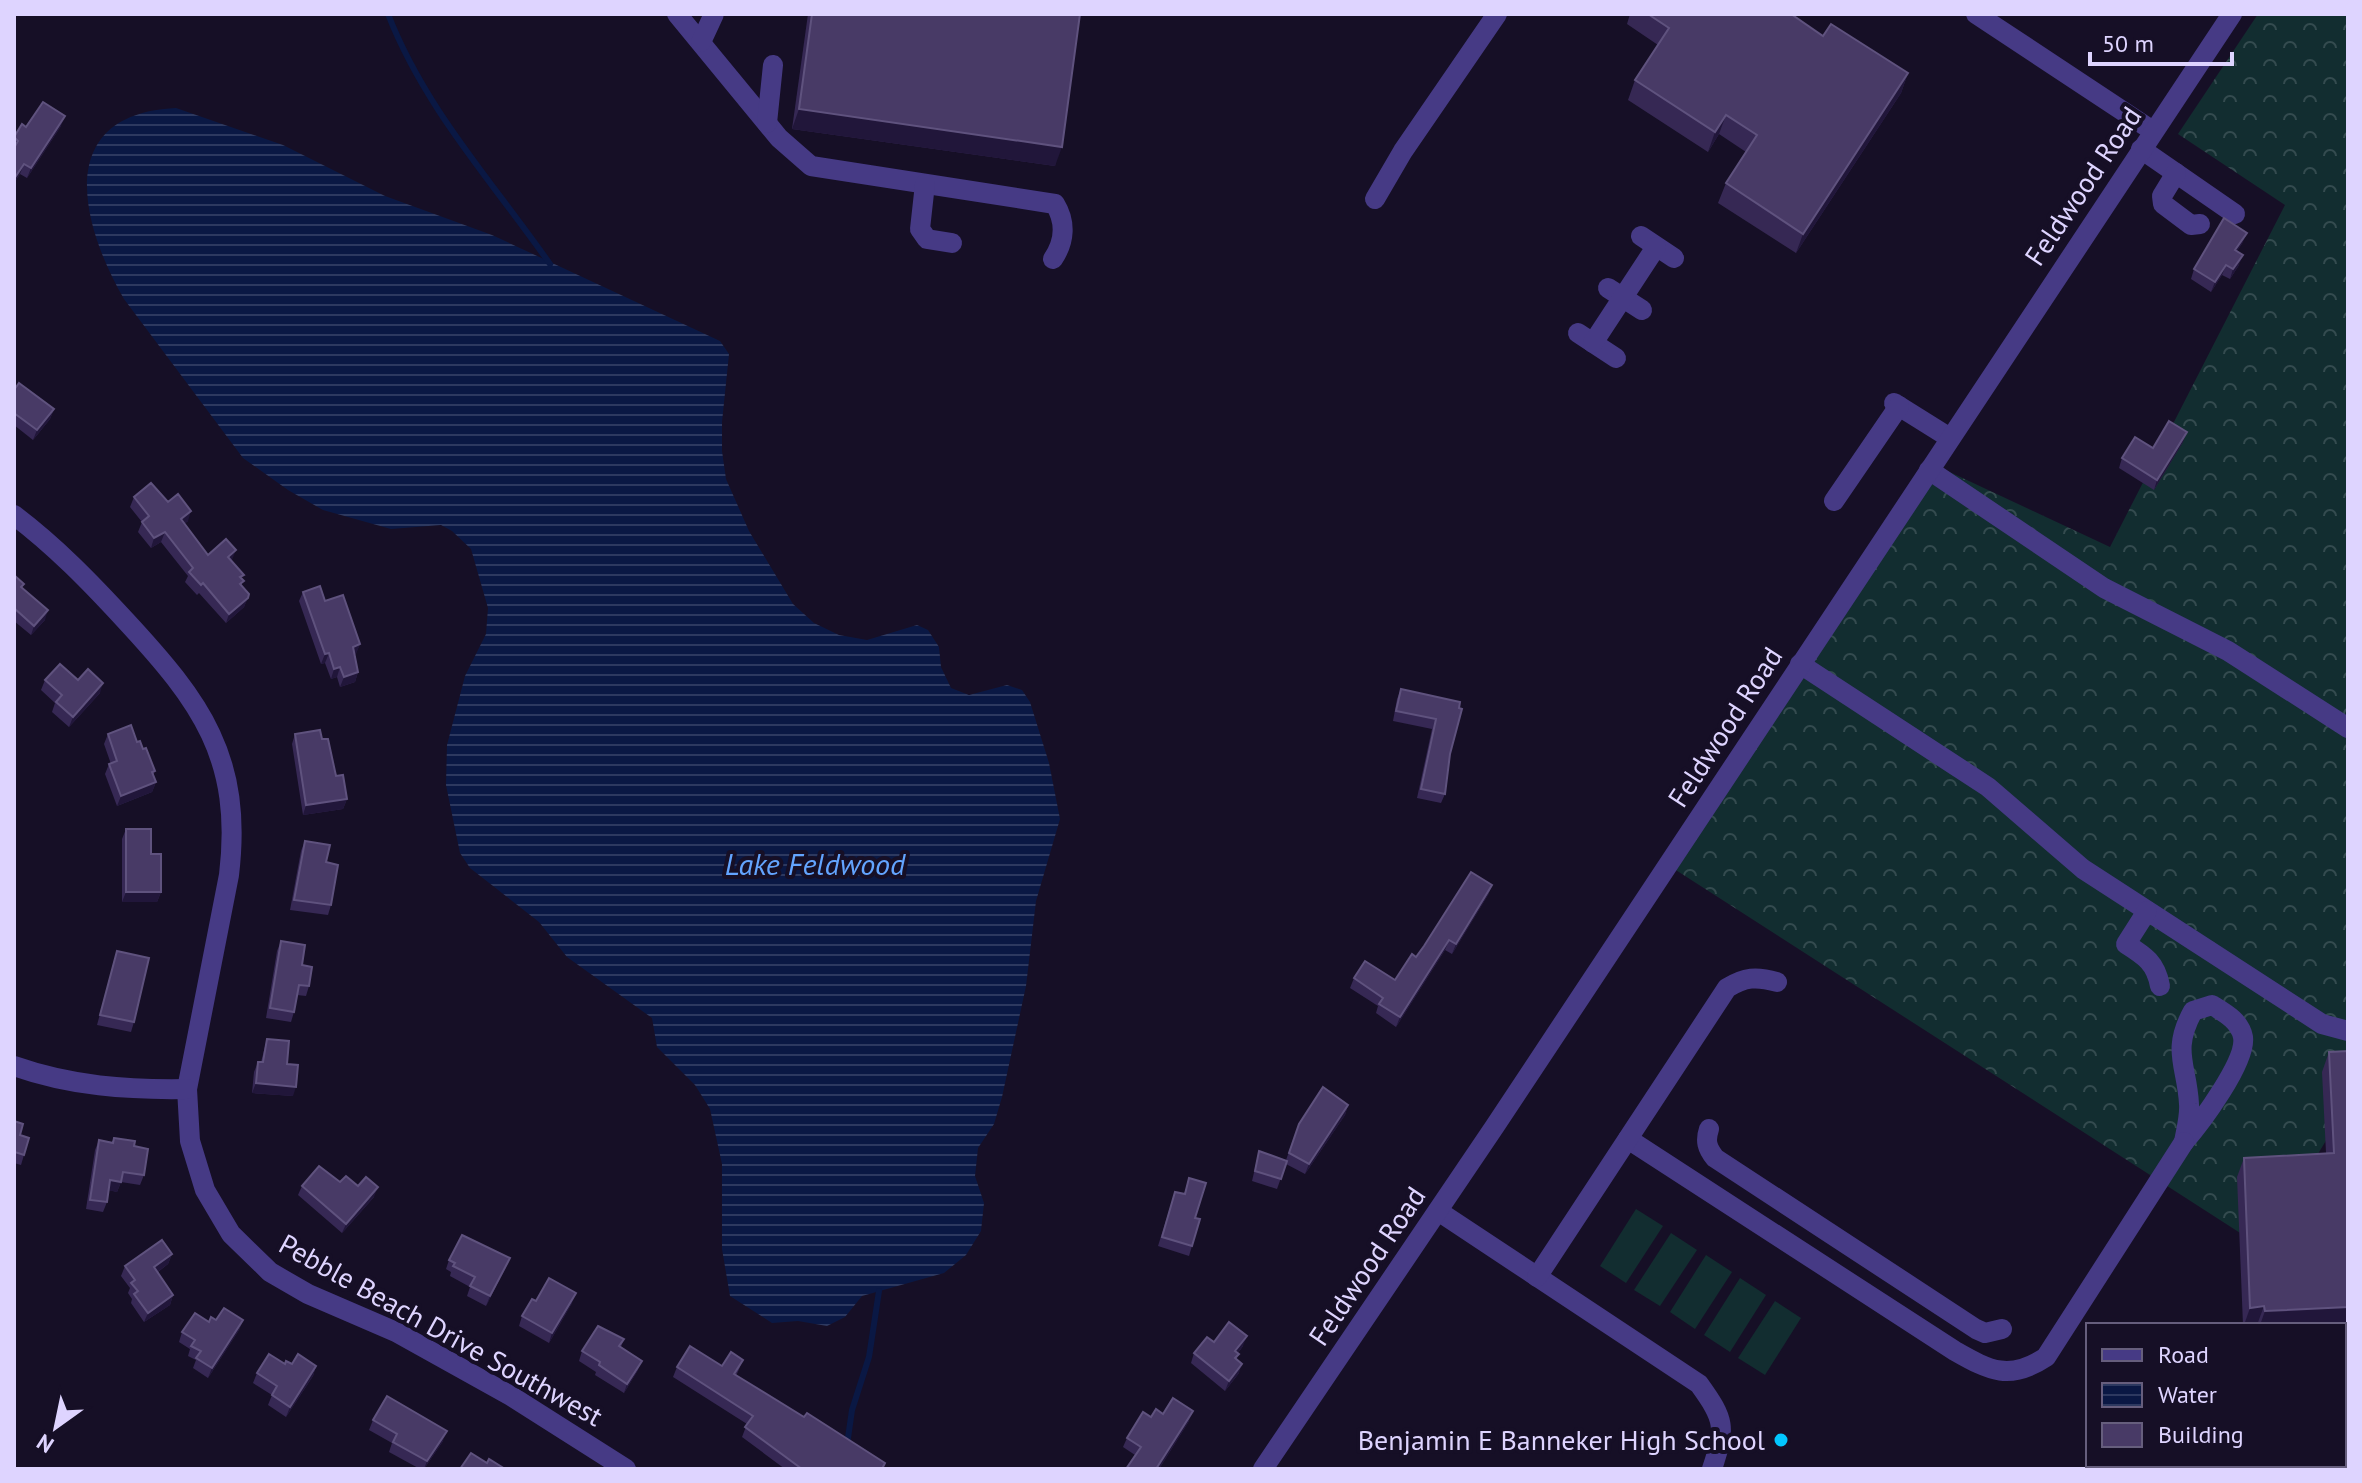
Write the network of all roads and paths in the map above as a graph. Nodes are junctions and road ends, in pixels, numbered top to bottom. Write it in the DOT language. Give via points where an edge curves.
graph roads {
  1 [pos="677,14"];
  2 [pos="714,14"];
  3 [pos="1497,14"];
  4 [pos="1976,14"];
  5 [pos="2232,14"];
  6 [pos="701,42"];
  7 [pos="773,65"];
  8 [pos="767,123"];
  9 [pos="2153,131"];
  10 [pos="2141,149"];
  11 [pos="2176,173"];
  12 [pos="925,184"];
  13 [pos="1375,199"];
  14 [pos="2206,214"];
  15 [pos="2235,214"];
  16 [pos="952,243"];
  17 [pos="1674,258"];
  18 [pos="1053,259"];
  19 [pos="1615,293"];
  20 [pos="1642,310"];
  21 [pos="1616,358"];
  22 [pos="1950,438"];
  23 [pos="1929,470"];
  24 [pos="1834,501"];
  25 [pos="14,515"];
  26 [pos="1800,664"];
  27 [pos="2348,728"];
  28 [pos="2147,911"];
  29 [pos="1777,982"];
  30 [pos="2160,986"];
  31 [pos="2348,1031"];
  32 [pos="14,1066"];
  33 [pos="187,1089"];
  34 [pos="1709,1129"];
  35 [pos="1628,1139"];
  36 [pos="2184,1142"];
  37 [pos="1438,1211"];
  38 [pos="1537,1277"];
  39 [pos="2002,1329"];
  40 [pos="626,1469"];
  41 [pos="1263,1469"];
  42 [pos="1712,1469"];
  1 -- 6 [label="street"];
  2 -- 6 [label="street"];
  3 -- 13 [label="street"];
  4 -- 9 [label="street"];
  5 -- 9 [label="street, Feldwood Road"];
  6 -- 8 [label="street"];
  7 -- 8 [label="street"];
  8 -- 12 [label="street" via="811,166"];
  9 -- 10 [label="street, Feldwood Road"];
  10 -- 11 [label="street"];
  10 -- 22 [label="street, Feldwood Road"];
  11 -- 14 [label="street"];
  11 -- 14 [label="street" via="2162,196 2163,204 2191,225"];
  12 -- 16 [label="street" via="920,229 927,239"];
  12 -- 18 [label="street" via="1055,204 1064,218"];
  14 -- 15 [label="street"];
  17 -- 19 [label="street" via="1648,241"];
  19 -- 20 [label="street"];
  19 -- 21 [label="street" via="1586,338"];
  22 -- 23 [label="street, Feldwood Road"];
  22 -- 24 [label="street" via="1897,405"];
  23 -- 26 [label="street, Feldwood Road"];
  23 -- 27 [label="street" via="2104,588 2228,651"];
  25 -- 33 [label="street, Pebble Beach Drive Southwest" via="87,578 173,671 207,723 228,781 233,843 229,875"];
  26 -- 28 [label="street" via="1988,787 2083,869"];
  26 -- 37 [label="street, Feldwood Road"];
  28 -- 30 [label="street" via="2126,944 2145,956 2157,971"];
  28 -- 31 [label="street" via="2322,1024"];
  29 -- 35 [label="street" via="1758,976 1727,988"];
  32 -- 33 [label="street" via="88,1086"];
  33 -- 40 [label="street, Pebble Beach Drive Southwest" via="190,1141 205,1190 231,1234 270,1272 409,1339"];
  34 -- 39 [label="street" via="1708,1150 1715,1158 1949,1312 1985,1333"];
  35 -- 36 [label="street" via="1955,1351 1998,1372 2030,1368 2046,1357"];
  35 -- 38 [label="street"];
  36 -- 36 [label="street" via="2239,1061 2243,1037 2233,1018 2212,1005 2193,1011 2182,1030 2180,1060 2189,1105"];
  37 -- 38 [label="street"];
  37 -- 41 [label="street, Feldwood Road"];
  38 -- 42 [label="street" via="1699,1384 1717,1409 1722,1437"];
}
